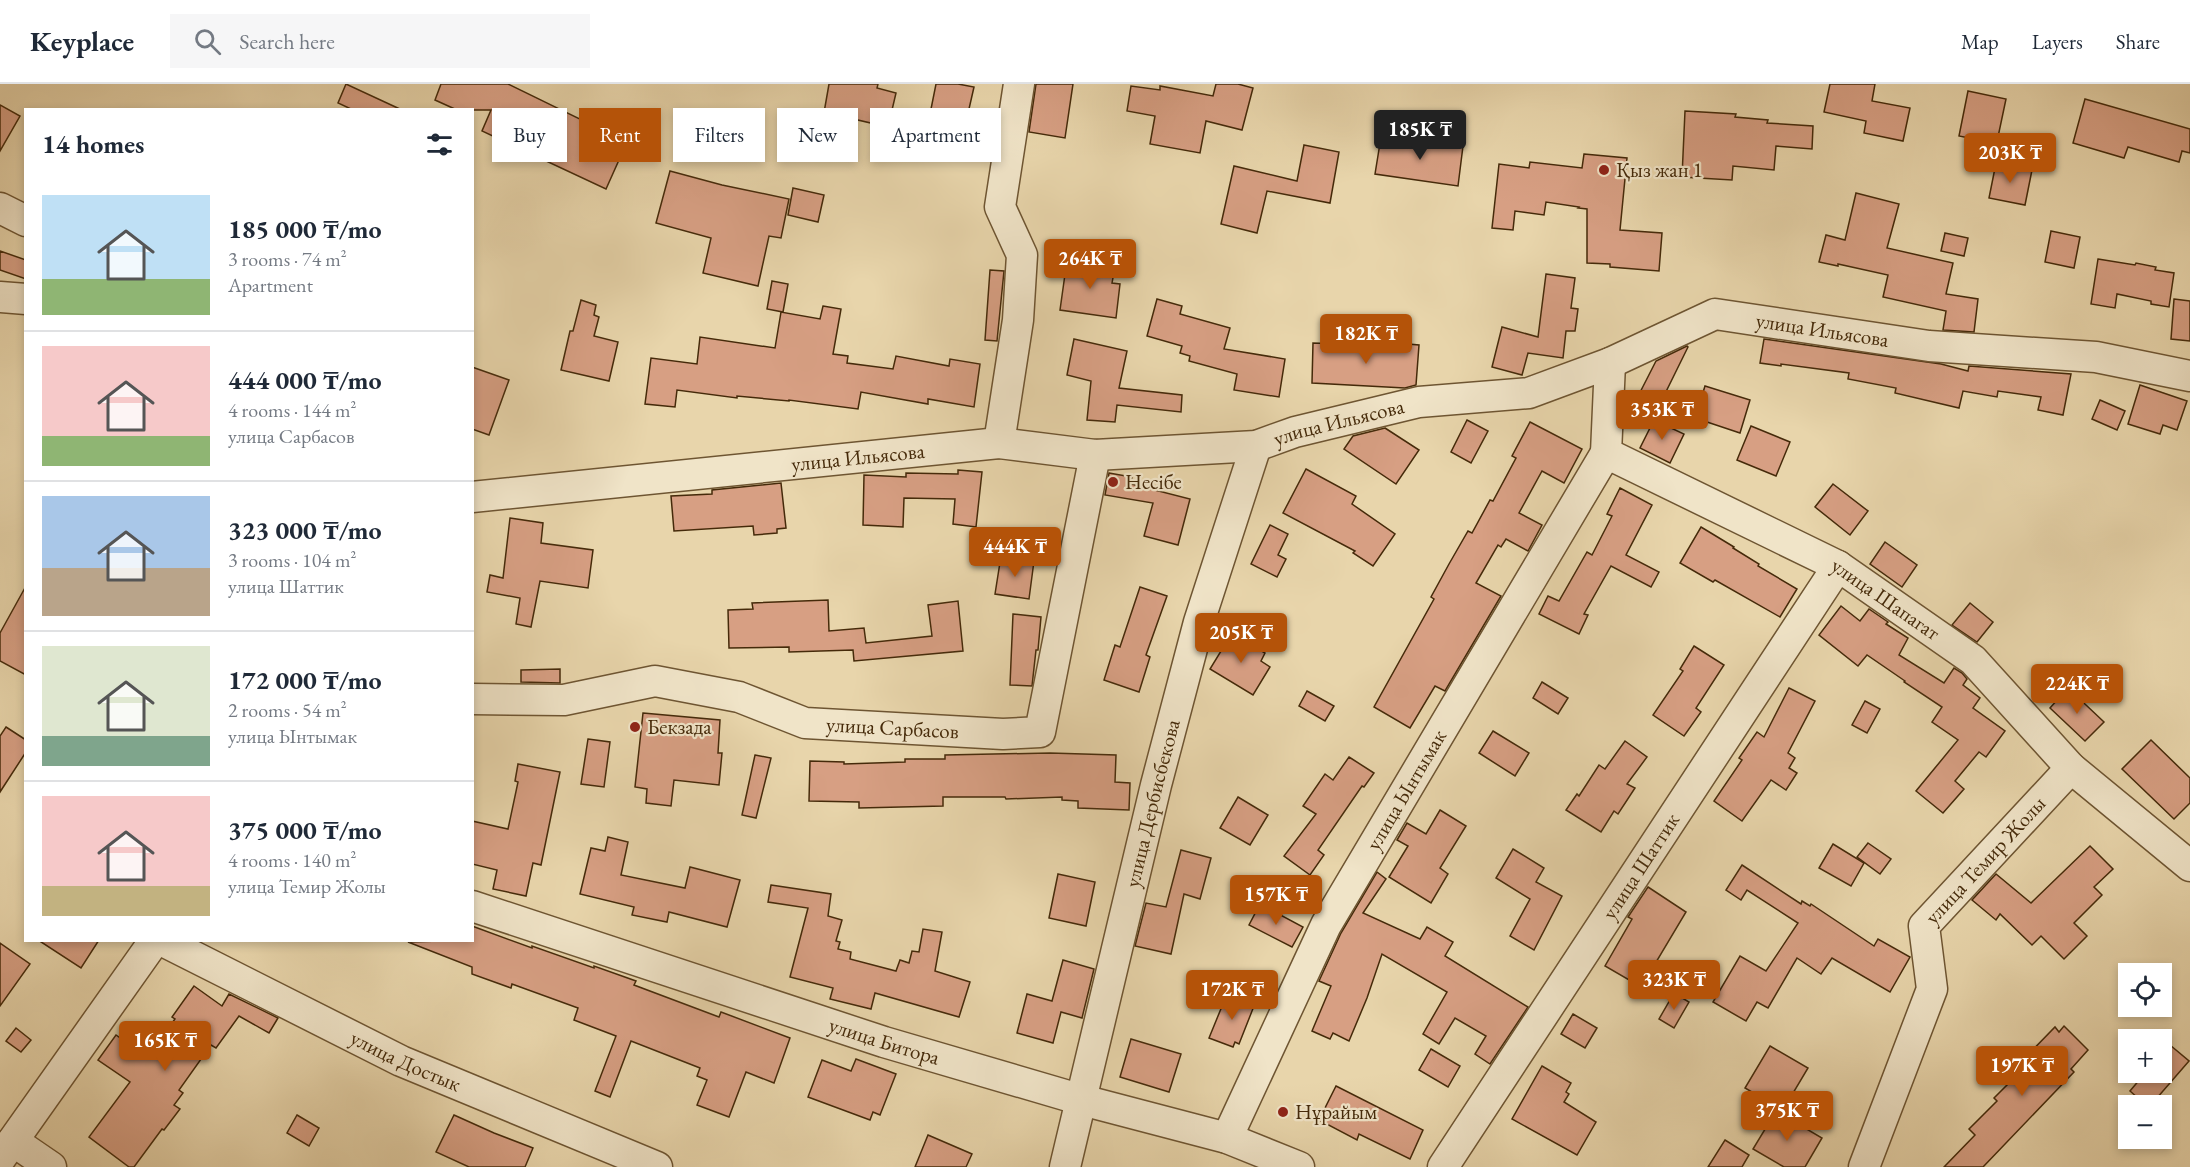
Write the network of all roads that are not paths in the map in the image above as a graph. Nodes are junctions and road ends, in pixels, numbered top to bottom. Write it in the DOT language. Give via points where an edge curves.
graph roads {
  1 [pos="1019,84"];
  2 [pos="0,208"];
  3 [pos="24,220"];
  4 [pos="0,297"];
  5 [pos="24,299"];
  6 [pos="1610,363"];
  7 [pos="2190,376"];
  8 [pos="999,443"];
  9 [pos="1256,446"];
  10 [pos="1606,453"];
  11 [pos="1095,455"];
  12 [pos="474,497"];
  13 [pos="1838,566"];
  14 [pos="474,699"];
  15 [pos="2071,768"];
  16 [pos="2190,866"];
  17 [pos="474,907"];
  18 [pos="154,942"];
  19 [pos="165,942"];
  20 [pos="1082,1100"];
  21 [pos="1227,1138"];
  22 [pos="6,1150"];
  23 [pos="51,1167"];
  24 [pos="657,1167"];
  25 [pos="1065,1167"];
  26 [pos="1299,1167"];
  27 [pos="1443,1167"];
  28 [pos="1864,1167"];
  1 -- 8 [label="street" via="1000,207 1022,255 1018,320"];
  2 -- 3 [label="street"];
  4 -- 5 [label="street"];
  6 -- 7 [label="street, улица Ильясова" via="1715,314 1929,346 2096,357"];
  6 -- 9 [label="street, улица Ильясова" via="1529,393 1419,402 1295,432"];
  6 -- 10 [label="street"];
  8 -- 11 [label="street, улица Ильясова"];
  8 -- 12 [label="street, улица Ильясова"];
  9 -- 11 [label="street, улица Ильясова"];
  9 -- 20 [label="street, улица Дербисбекова" via="1198,622"];
  10 -- 13 [label="street, улица Шапагат"];
  10 -- 21 [label="street, улица Ынтымак" via="1326,925"];
  11 -- 14 [label="street, улица Сарбасов" via="1040,732 1003,734 805,723 739,697 655,681 564,700"];
  13 -- 15 [label="street, улица Шапагат" via="1973,660"];
  13 -- 27 [label="street, улица Шаттик"];
  15 -- 16 [label="street, улица Шапагат"];
  15 -- 28 [label="street, улица Темир Жолы" via="1924,926 1932,989"];
  17 -- 20 [label="street, улица Битора" via="884,1042"];
  18 -- 22 [label="street"];
  19 -- 24 [label="street, улица Достык" via="401,1061"];
  20 -- 21 [label="street, улица Битора"];
  20 -- 25 [label="street, улица Дербисбекова"];
  21 -- 26 [label="street, улица Битора"];
  22 -- 23 [label="street"];
}
